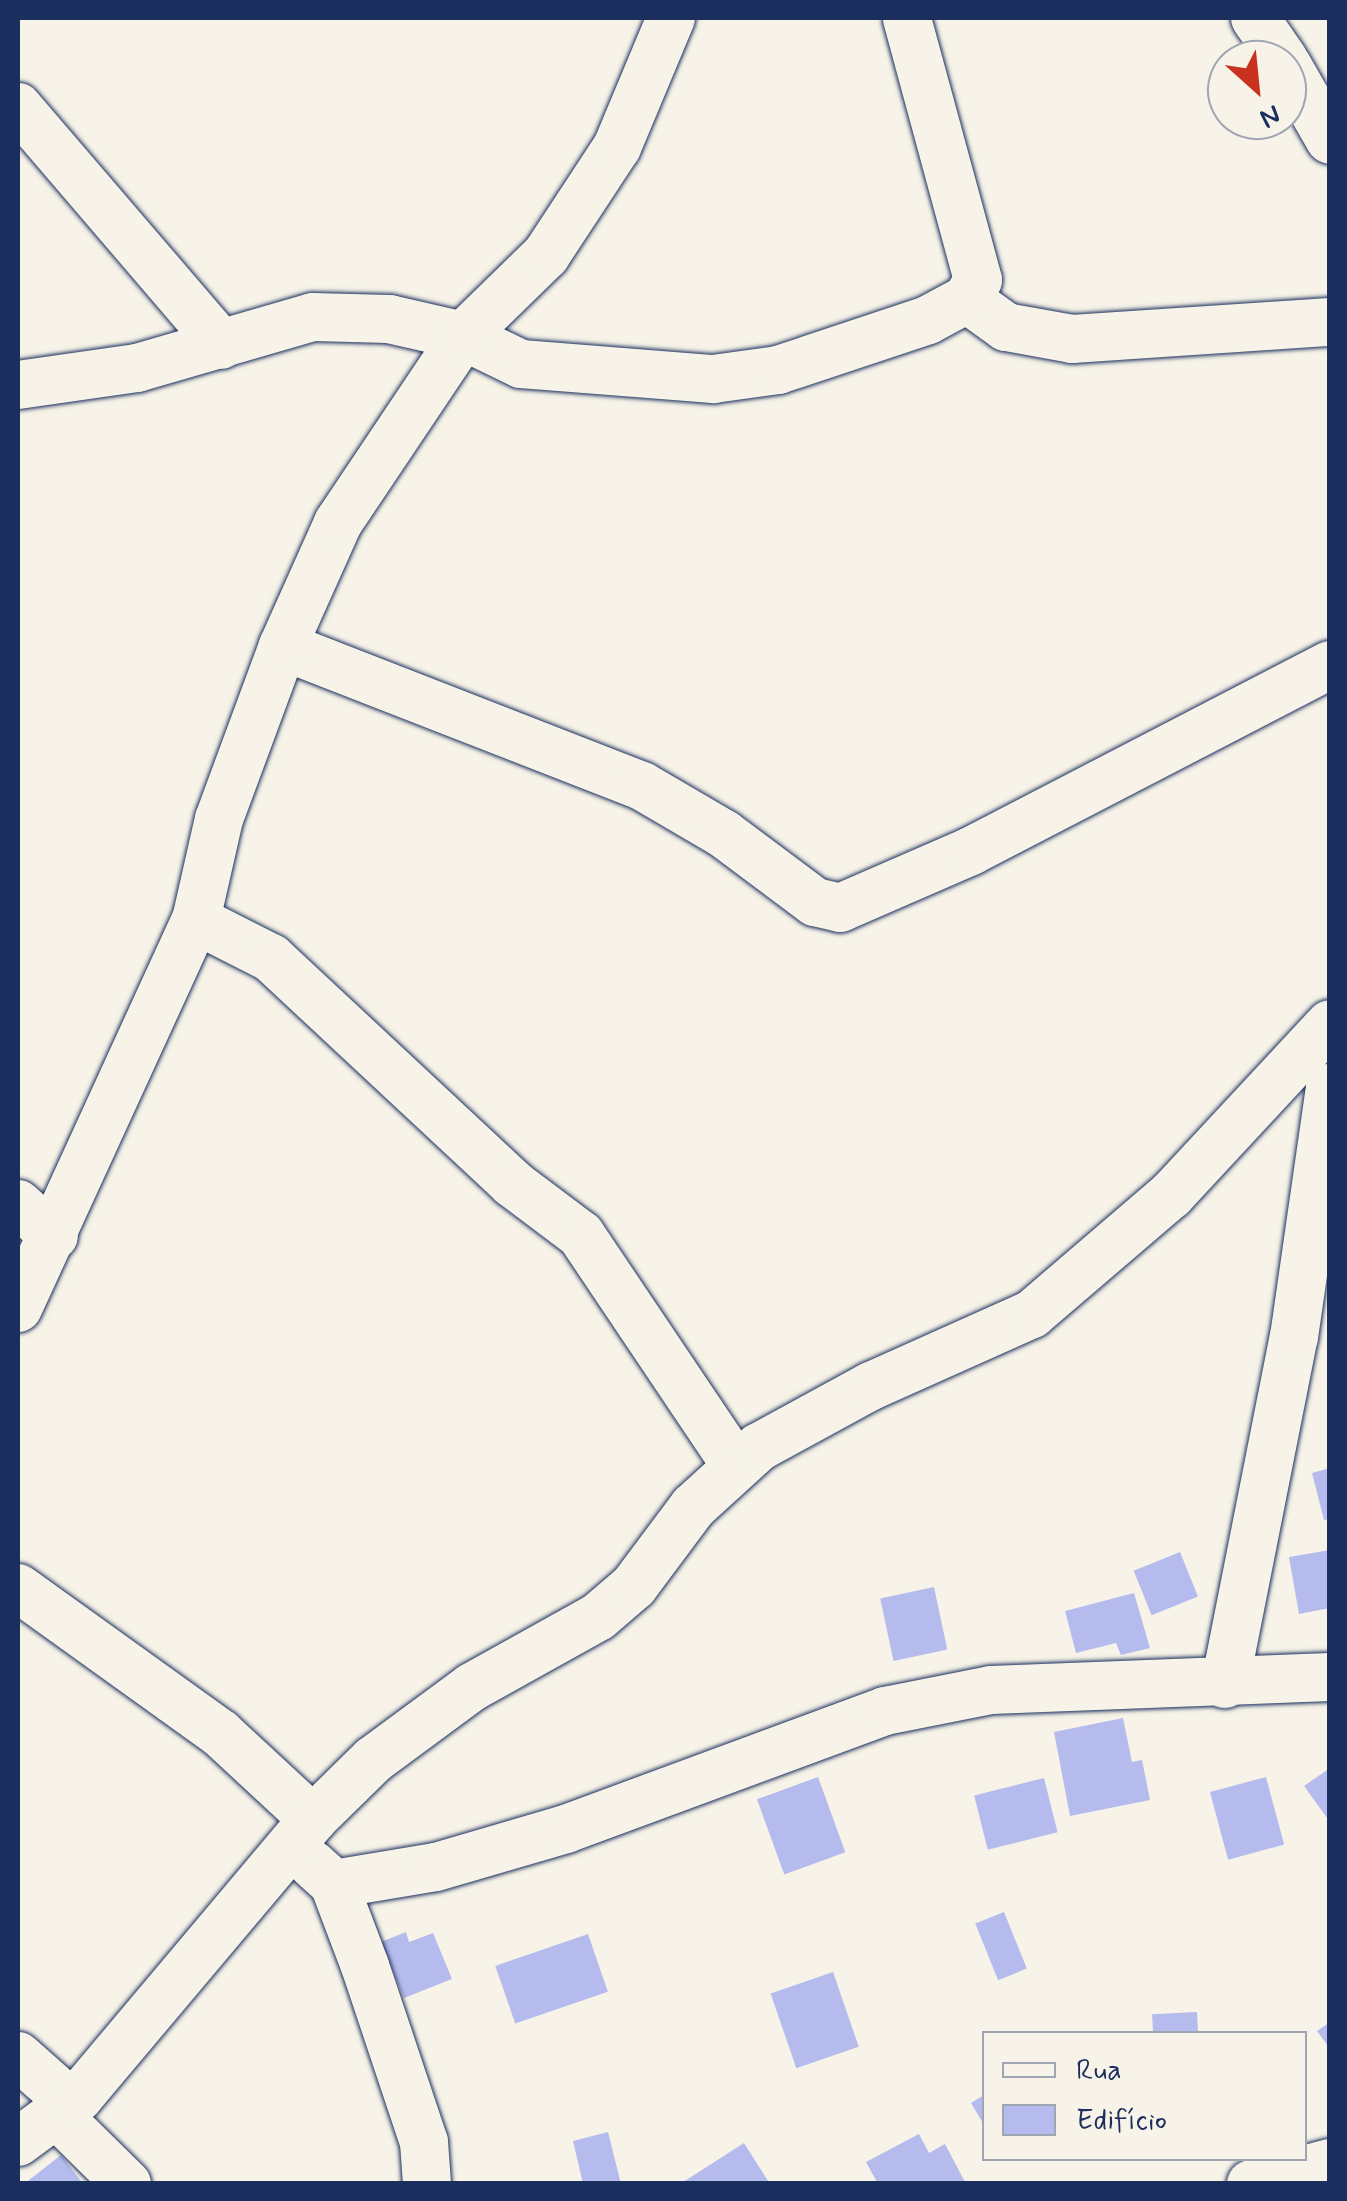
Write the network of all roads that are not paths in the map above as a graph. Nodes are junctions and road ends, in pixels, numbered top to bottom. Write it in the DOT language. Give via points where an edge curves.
graph roads {
  1 [pos="671,18"];
  2 [pos="908,18"];
  3 [pos="1256,18"];
  4 [pos="1271,40"];
  5 [pos="1307,99"];
  6 [pos="18,107"];
  7 [pos="1330,140"];
  8 [pos="967,298"];
  9 [pos="1330,322"];
  10 [pos="463,336"];
  11 [pos="222,345"];
  12 [pos="18,385"];
  13 [pos="283,646"];
  14 [pos="1330,664"];
  15 [pos="196,920"];
  16 [pos="1330,1024"];
  17 [pos="1330,1088"];
  18 [pos="18,1204"];
  19 [pos="54,1236"];
  20 [pos="18,1308"];
  21 [pos="735,1464"];
  22 [pos="18,1588"];
  23 [pos="1330,1677"];
  24 [pos="1225,1684"];
  25 [pos="304,1834"];
  26 [pos="334,1884"];
  27 [pos="18,2056"];
  28 [pos="65,2110"];
  29 [pos="18,2142"];
  30 [pos="1330,2162"];
  31 [pos="126,2184"];
  32 [pos="428,2184"];
  33 [pos="1251,2184"];
  1 -- 10 [label="street" via="617,147 546,254"];
  2 -- 8 [label="street" via="978,280"];
  3 -- 4 [label="street"];
  5 -- 7 [label="street"];
  6 -- 11 [label="street"];
  8 -- 9 [label="street" via="1006,327 1072,339"];
  8 -- 10 [label="street" via="928,320 778,370 713,379 521,364"];
  10 -- 11 [label="street" via="390,318 314,317"];
  10 -- 13 [label="street" via="338,523"];
  11 -- 12 [label="street" via="137,368"];
  13 -- 14 [label="street" via="642,786 738,843 815,902 840,908 972,851"];
  13 -- 15 [label="street" via="219,819"];
  15 -- 19 [label="street"];
  15 -- 21 [label="street" via="271,958 512,1183 580,1234"];
  16 -- 21 [label="street" via="1171,1195 1032,1314 870,1386"];
  17 -- 24 [label="street" via="1294,1337"];
  18 -- 19 [label="street"];
  19 -- 20 [label="street"];
  21 -- 25 [label="street" via="622,1596 416,1726"];
  22 -- 25 [label="street" via="220,1733"];
  23 -- 24 [label="street"];
  24 -- 26 [label="street" via="991,1690 885,1711 566,1829 436,1867"];
  25 -- 26 [label="street"];
  25 -- 28 [label="street"];
  26 -- 32 [label="street" via="419,2126"];
  27 -- 28 [label="street"];
  28 -- 29 [label="street"];
  28 -- 31 [label="street"];
  30 -- 33 [label="street"];
}
